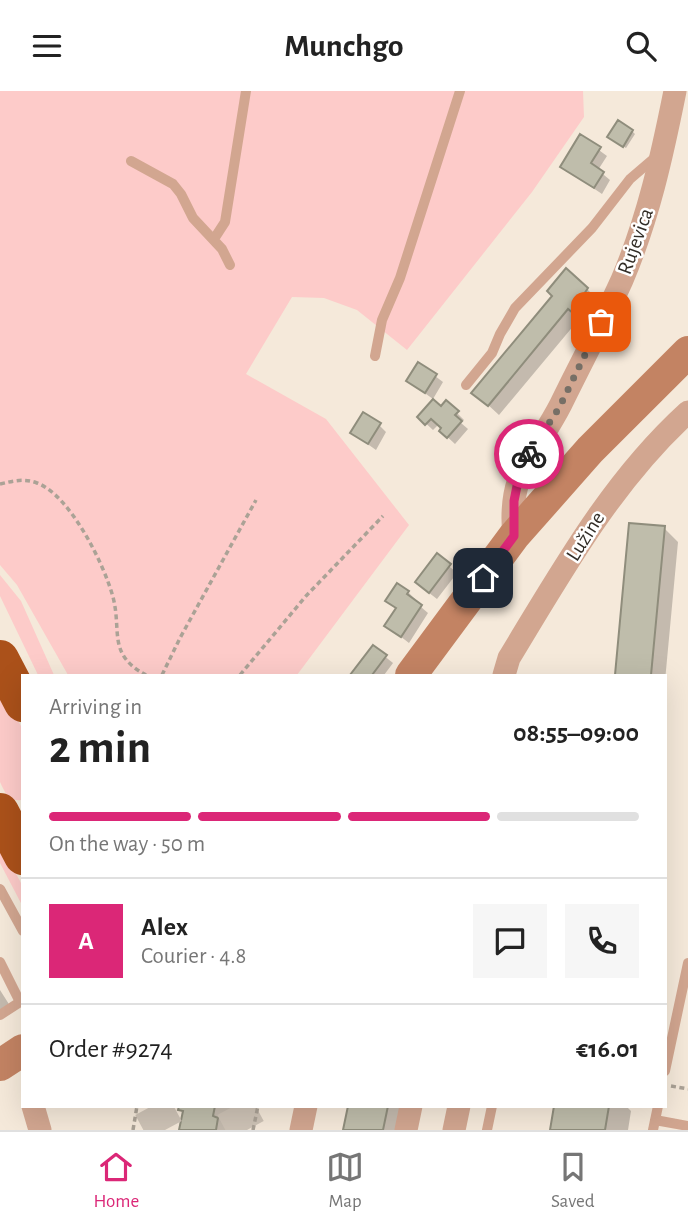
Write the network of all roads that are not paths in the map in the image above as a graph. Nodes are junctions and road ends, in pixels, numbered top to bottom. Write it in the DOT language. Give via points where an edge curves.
graph roads {
  1 [pos="246,91"];
  2 [pos="460,91"];
  3 [pos="675,91"];
  4 [pos="663,151"];
  5 [pos="131,162"];
  6 [pos="214,239"];
  7 [pos="230,265"];
  8 [pos="688,352"];
  9 [pos="375,356"];
  10 [pos="466,385"];
  11 [pos="688,412"];
  12 [pos="514,536"];
  13 [pos="0,659"];
  14 [pos="412,674"];
  15 [pos="505,674"];
  16 [pos="21,699"];
  17 [pos="0,889"];
  18 [pos="21,927"];
  19 [pos="0,962"];
  20 [pos="688,964"];
  21 [pos="21,999"];
  22 [pos="684,1000"];
  23 [pos="21,1002"];
  24 [pos="0,1016"];
  25 [pos="667,1064"];
  26 [pos="34,1108"];
  27 [pos="306,1108"];
  28 [pos="411,1108"];
  29 [pos="459,1108"];
  30 [pos="492,1108"];
  31 [pos="654,1125"];
  32 [pos="688,1126"];
  33 [pos="40,1130"];
  34 [pos="300,1130"];
  35 [pos="406,1130"];
  36 [pos="454,1130"];
  37 [pos="487,1130"];
  1 -- 6 [label="lane" via="225,222"];
  2 -- 9 [label="lane" via="382,320"];
  3 -- 4 [label="street, Rujevica"];
  4 -- 10 [label="lane" via="630,179 592,228 515,308 492,353"];
  4 -- 12 [label="street, Rujevica" via="622,279 518,481"];
  5 -- 6 [label="lane" via="173,184 193,218"];
  6 -- 7 [label="lane"];
  8 -- 12 [label="main road" via="590,450"];
  11 -- 15 [label="street, Lužine" via="663,434 607,501 509,659"];
  12 -- 14 [label="main road"];
  13 -- 16 [label="highway"];
  17 -- 18 [label="lane"];
  19 -- 21 [label="lane"];
  20 -- 22 [label="lane"];
  22 -- 25 [label="lane"];
  23 -- 24 [label="lane"];
  26 -- 33 [label="street"];
  27 -- 34 [label="street"];
  28 -- 35 [label="street"];
  29 -- 36 [label="street"];
  30 -- 37 [label="lane"];
  31 -- 32 [label="lane"];
}
